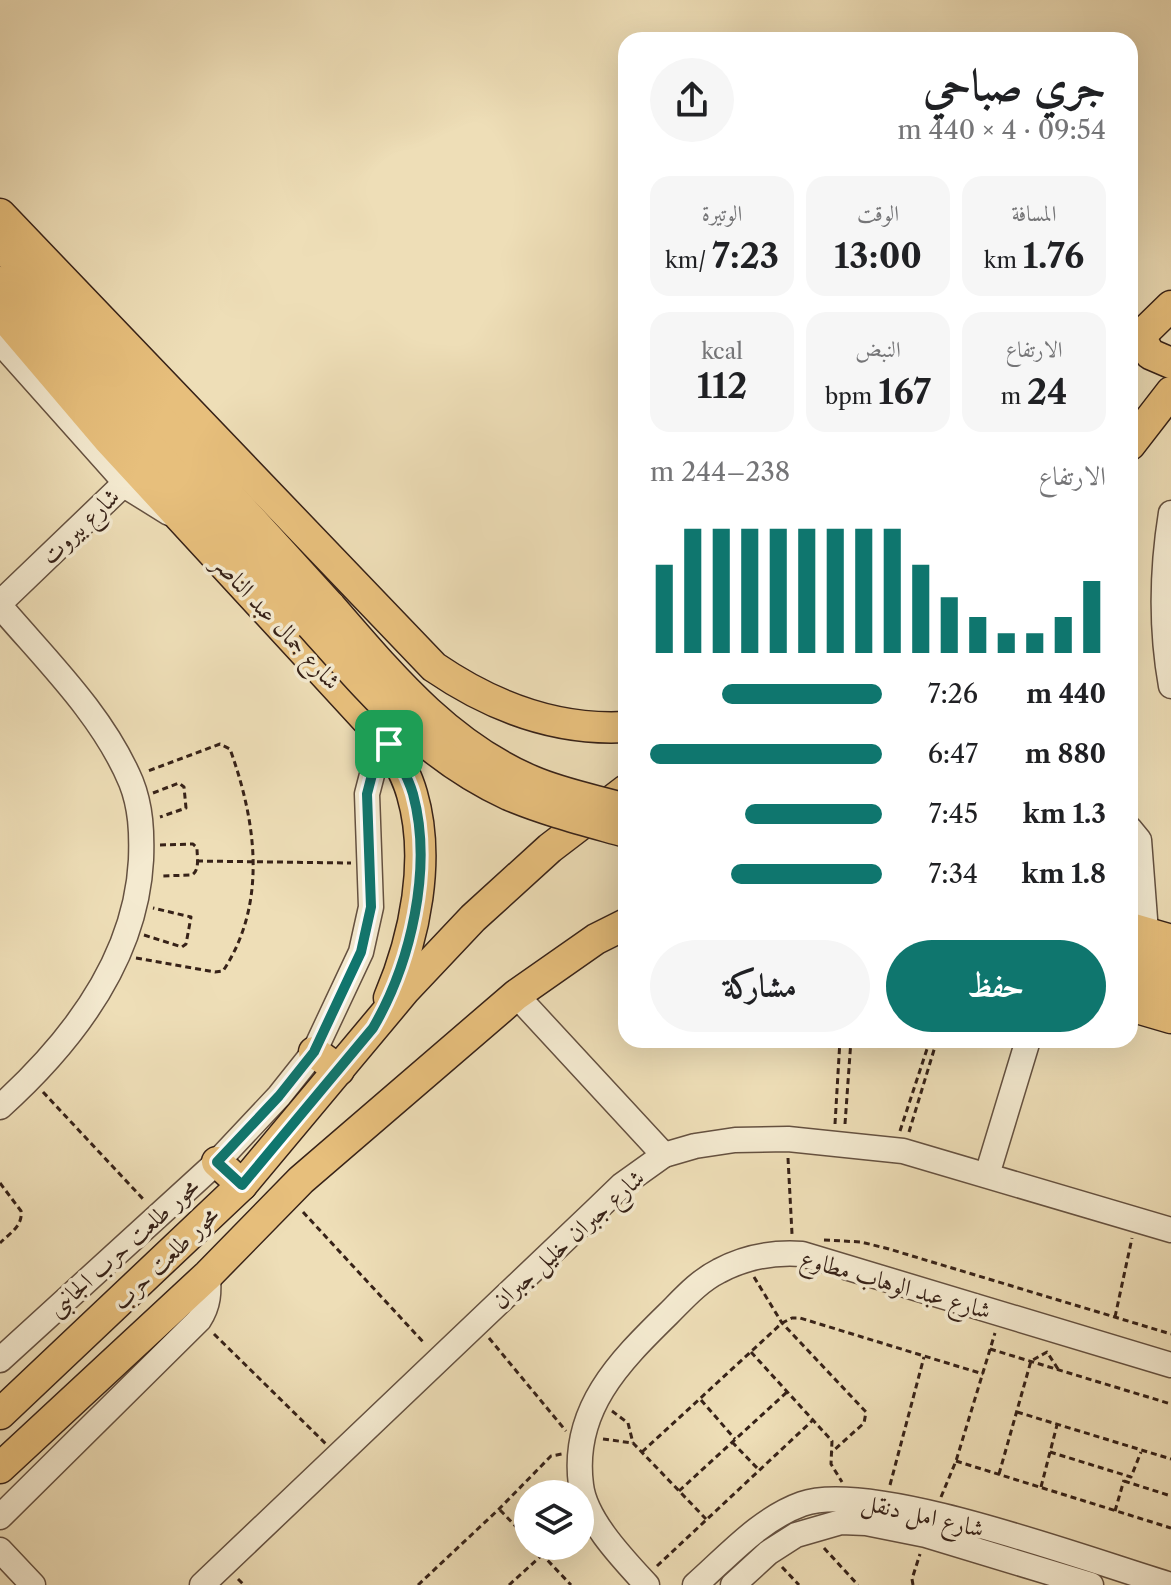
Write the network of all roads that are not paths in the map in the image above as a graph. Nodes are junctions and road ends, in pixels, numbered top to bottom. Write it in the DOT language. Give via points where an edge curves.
graph roads {
  1 [pos="0,214"];
  2 [pos="0,244"];
  3 [pos="0,282"];
  4 [pos="1171,306"];
  5 [pos="0,312"];
  6 [pos="1138,339"];
  7 [pos="0,342"];
  8 [pos="1138,344"];
  9 [pos="1171,363"];
  10 [pos="1171,392"];
  11 [pos="1138,428"];
  12 [pos="125,483"];
  13 [pos="1171,513"];
  14 [pos="185,522"];
  15 [pos="0,604"];
  16 [pos="321,616"];
  17 [pos="454,681"];
  18 [pos="1171,686"];
  19 [pos="618,727"];
  20 [pos="389,744"];
  21 [pos="618,796"];
  22 [pos="618,807"];
  23 [pos="618,830"];
  24 [pos="1138,839"];
  25 [pos="618,928"];
  26 [pos="1144,939"];
  27 [pos="1171,967"];
  28 [pos="1138,983"];
  29 [pos="1171,993"];
  30 [pos="516,995"];
  31 [pos="1138,1008"];
  32 [pos="1171,1018"];
  33 [pos="373,1028"];
  34 [pos="1026,1048"];
  35 [pos="314,1052"];
  36 [pos="339,1070"];
  37 [pos="0,1107"];
  38 [pos="664,1155"];
  39 [pos="217,1162"];
  40 [pos="987,1175"];
  41 [pos="242,1185"];
  42 [pos="1171,1230"];
  43 [pos="208,1275"];
  44 [pos="0,1360"];
  45 [pos="1171,1365"];
  46 [pos="0,1414"];
  47 [pos="0,1468"];
  48 [pos="0,1517"];
  49 [pos="930,1525"];
  50 [pos="0,1550"];
  51 [pos="645,1582"];
  52 [pos="33,1585"];
  53 [pos="202,1585"];
  54 [pos="695,1585"];
  55 [pos="733,1585"];
  56 [pos="1091,1585"];
  57 [pos="1171,1585"];
  1 -- 17 [label="main road" via="434,667"];
  2 -- 16 [label="main road"];
  3 -- 16 [label="main road"];
  4 -- 6 [label="main road"];
  5 -- 14 [label="main road, شارع جمال عبد الناصر"];
  7 -- 12 [label="street"];
  8 -- 9 [label="main road"];
  10 -- 11 [label="main road"];
  12 -- 14 [label="street"];
  12 -- 15 [label="street, شارع بيروت"];
  13 -- 18 [label="street" via="1164,557"];
  14 -- 20 [label="main road, شارع جمال عبد الناصر"];
  15 -- 37 [label="street" via="90,712 133,788 141,834 135,905 118,955 93,1001 31,1079"];
  16 -- 22 [label="main road, bridge" via="474,749 534,782"];
  16 -- 23 [label="main road, bridge" via="416,737 511,796"];
  17 -- 19 [label="main road" via="499,704 546,719"];
  17 -- 20 [label="main road" via="450,704 438,724 419,738"];
  20 -- 33 [label="main road, شارع جمال عبد الناصر" via="416,811 418,883 403,960"];
  20 -- 35 [label="street, محور طلعت حرب الجانبى" via="374,767 367,794 371,907 361,952"];
  21 -- 33 [label="main road, محور طلعت حرب" via="500,892"];
  24 -- 26 [label="street"];
  25 -- 30 [label="main road, محور طلعت حرب"];
  26 -- 27 [label="main road"];
  28 -- 29 [label="main road"];
  30 -- 38 [label="street"];
  30 -- 43 [label="main road, محور طلعت حرب" via="287,1194"];
  31 -- 32 [label="main road"];
  33 -- 36 [label="main road, محور طلعت حرب"];
  34 -- 40 [label="street"];
  35 -- 36 [label="main road"];
  35 -- 39 [label="street, محور طلعت حرب الجانبى"];
  36 -- 41 [label="main road, محور طلعت حرب"];
  38 -- 40 [label="street, شارع جبران خليل جبران" via="724,1141 788,1139 899,1150"];
  38 -- 53 [label="street, شارع جبران خليل جبران" via="622,1185"];
  39 -- 41 [label="main road"];
  39 -- 44 [label="street, محور طلعت حرب الجانبى"];
  40 -- 42 [label="street, شارع جبران خليل جبران"];
  41 -- 46 [label="main road, محور طلعت حرب"];
  43 -- 47 [label="main road, محور طلعت حرب"];
  43 -- 48 [label="street" via="209,1299 199,1320"];
  45 -- 51 [label="street, شارع عبد الوهاب مطاوع" via="1000,1314 810,1247 744,1261 703,1280 640,1341 596,1398 581,1449 585,1506"];
  49 -- 54 [label="street, شارع امل دنقل" via="885,1504 852,1499 806,1503 765,1524"];
  49 -- 55 [label="street, شارع امل دنقل" via="841,1522 808,1530 768,1553"];
  49 -- 56 [label="street, شارع امل دنقل"];
  49 -- 57 [label="street, شارع امل دنقل" via="1002,1533"];
  50 -- 52 [label="street"];
}
